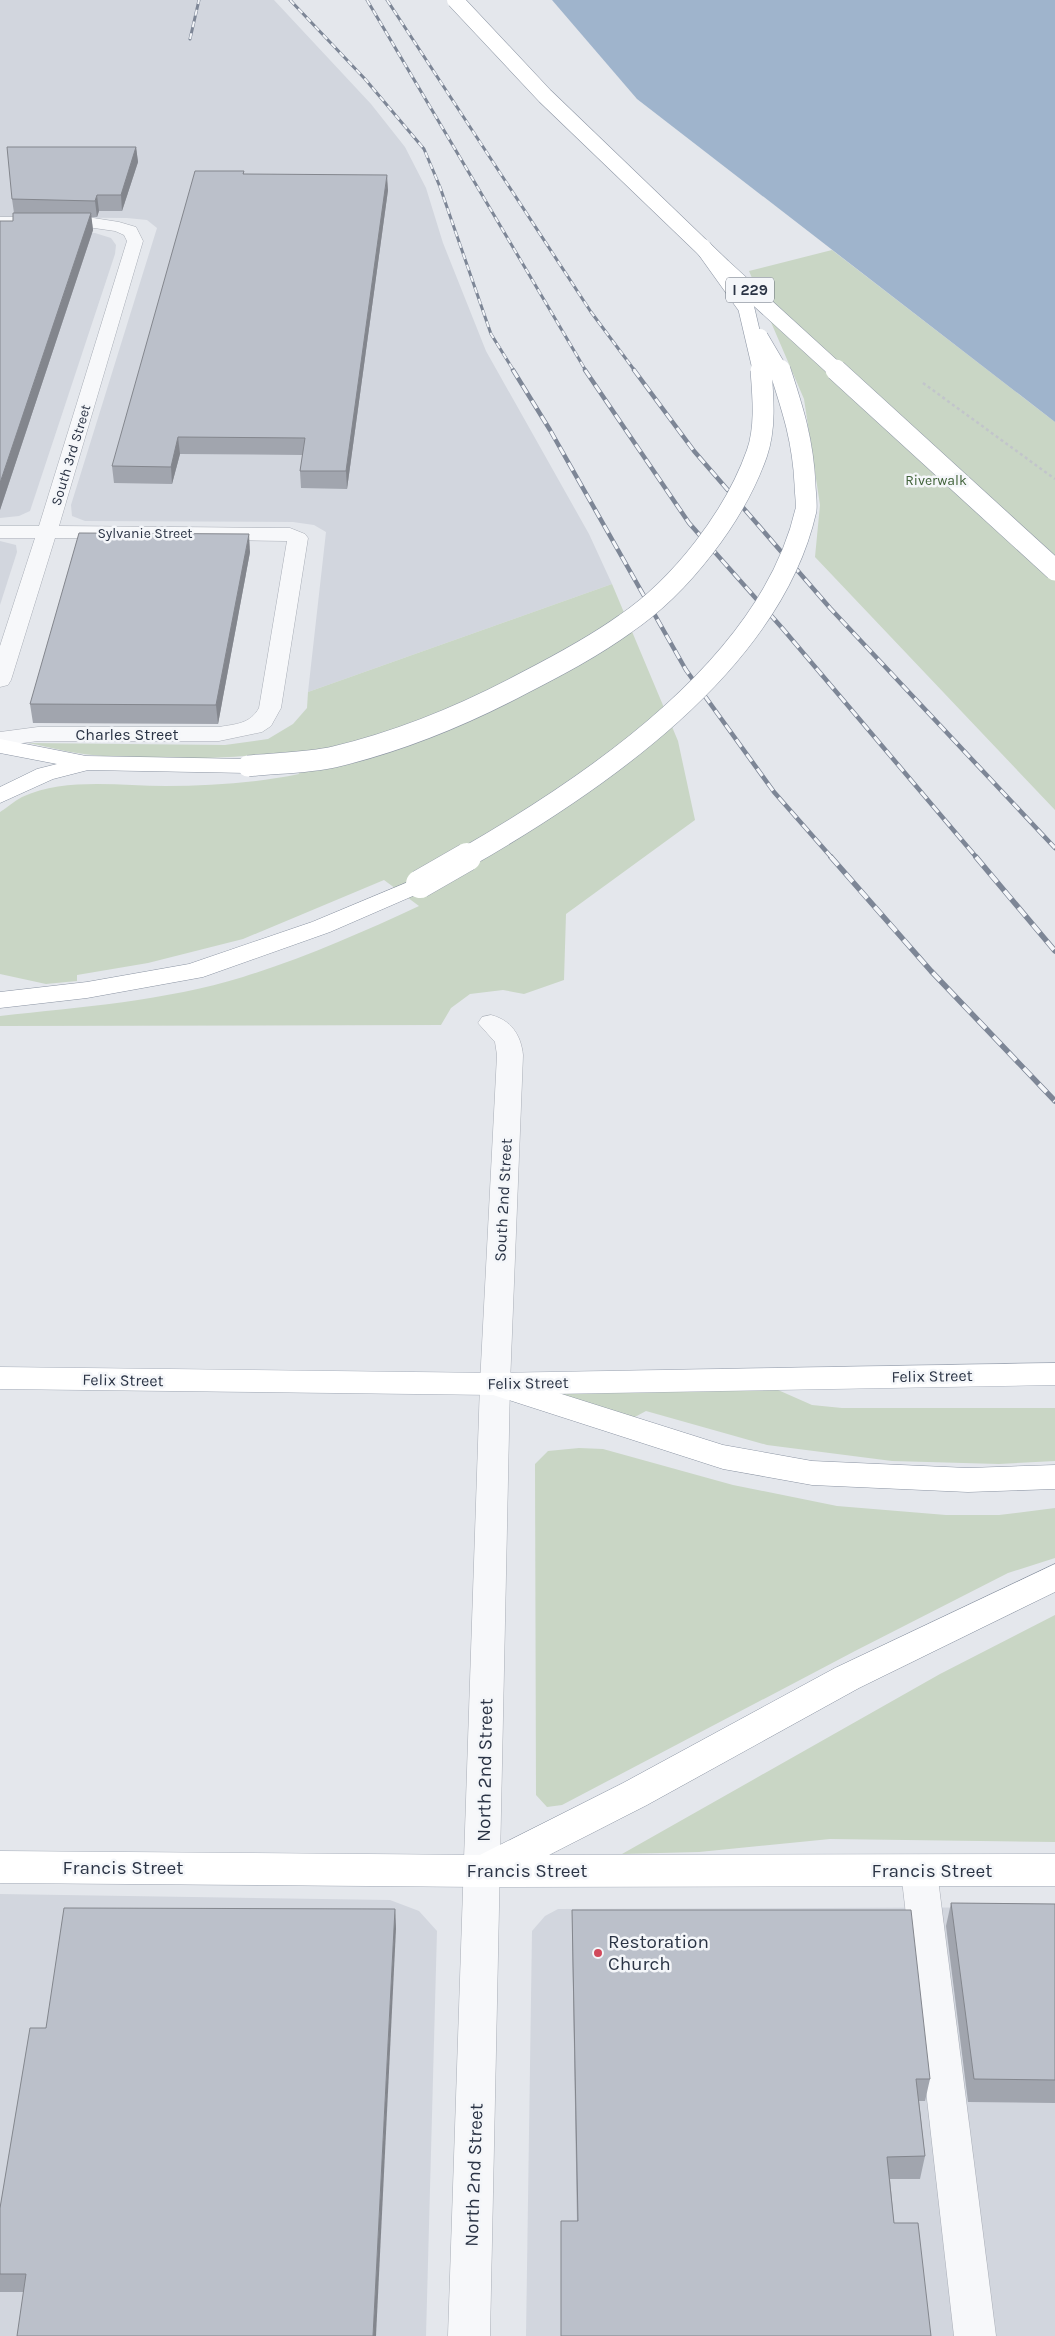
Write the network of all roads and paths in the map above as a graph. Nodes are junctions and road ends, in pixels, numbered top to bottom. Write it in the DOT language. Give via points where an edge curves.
graph roads {
  1 [pos="454,0"];
  2 [pos="0,222"];
  3 [pos="703,247"];
  4 [pos="723,267"];
  5 [pos="923,383"];
  6 [pos="1055,479"];
  7 [pos="990,511"];
  8 [pos="0,532"];
  9 [pos="47,532"];
  10 [pos="1055,570"];
  11 [pos="0,680"];
  12 [pos="254,727"];
  13 [pos="0,739"];
  14 [pos="0,746"];
  15 [pos="86,764"];
  16 [pos="0,796"];
  17 [pos="0,987"];
  18 [pos="30,997"];
  19 [pos="0,1000"];
  20 [pos="491,1023"];
  21 [pos="1055,1374"];
  22 [pos="0,1378"];
  23 [pos="495,1384"];
  24 [pos="1055,1477"];
  25 [pos="1055,1577"];
  26 [pos="0,1867"];
  27 [pos="919,1870"];
  28 [pos="1055,1870"];
  29 [pos="483,1871"];
  30 [pos="469,2336"];
  31 [pos="975,2336"];
  1 -- 3 [label="main road, I 229, bridge" via="544,97"];
  1 -- 4 [label="main road, I 229, bridge" via="545,96"];
  2 -- 9 [label="street, South 3rd Street" via="103,224 129,230 135,241"];
  3 -- 7 [label="main road, I 229, bridge"];
  3 -- 15 [label="main road, bridge" via="746,307 760,366 764,404 758,451 718,528 664,592 627,624 583,652 469,712 405,736 333,757 248,766"];
  4 -- 7 [label="main road, I 229, bridge"];
  4 -- 18 [label="main road, bridge" via="780,370 798,424 806,509 792,552 774,591 746,633 683,705 648,736 582,784 420,884 321,927 194,972"];
  5 -- 6 [label="path"];
  7 -- 10 [label="main road, I 229, bridge"];
  8 -- 9 [label="street, Sylvanie Street"];
  9 -- 11 [label="street, South 3rd Street"];
  9 -- 12 [label="street, Sylvanie Street" via="290,534 298,538 270,708"];
  12 -- 13 [label="street, Charles Street" via="219,734 38,734"];
  14 -- 15 [label="main road"];
  15 -- 16 [label="main road" via="45,774"];
  17 -- 18 [label="main road"];
  18 -- 19 [label="main road"];
  20 -- 23 [label="street, South 2nd Street" via="508,1039 510,1055"];
  21 -- 23 [label="main road, Felix Street"];
  22 -- 23 [label="main road, Felix Street"];
  23 -- 24 [label="main road" via="723,1457 812,1473 968,1480"];
  23 -- 29 [label="street, North 2nd Street"];
  25 -- 29 [label="main road" via="847,1678 635,1794"];
  26 -- 29 [label="main road, Francis Street"];
  27 -- 28 [label="main road, Francis Street"];
  27 -- 29 [label="main road, Francis Street"];
  27 -- 31 [label="street"];
  29 -- 30 [label="street, North 2nd Street"];
}
